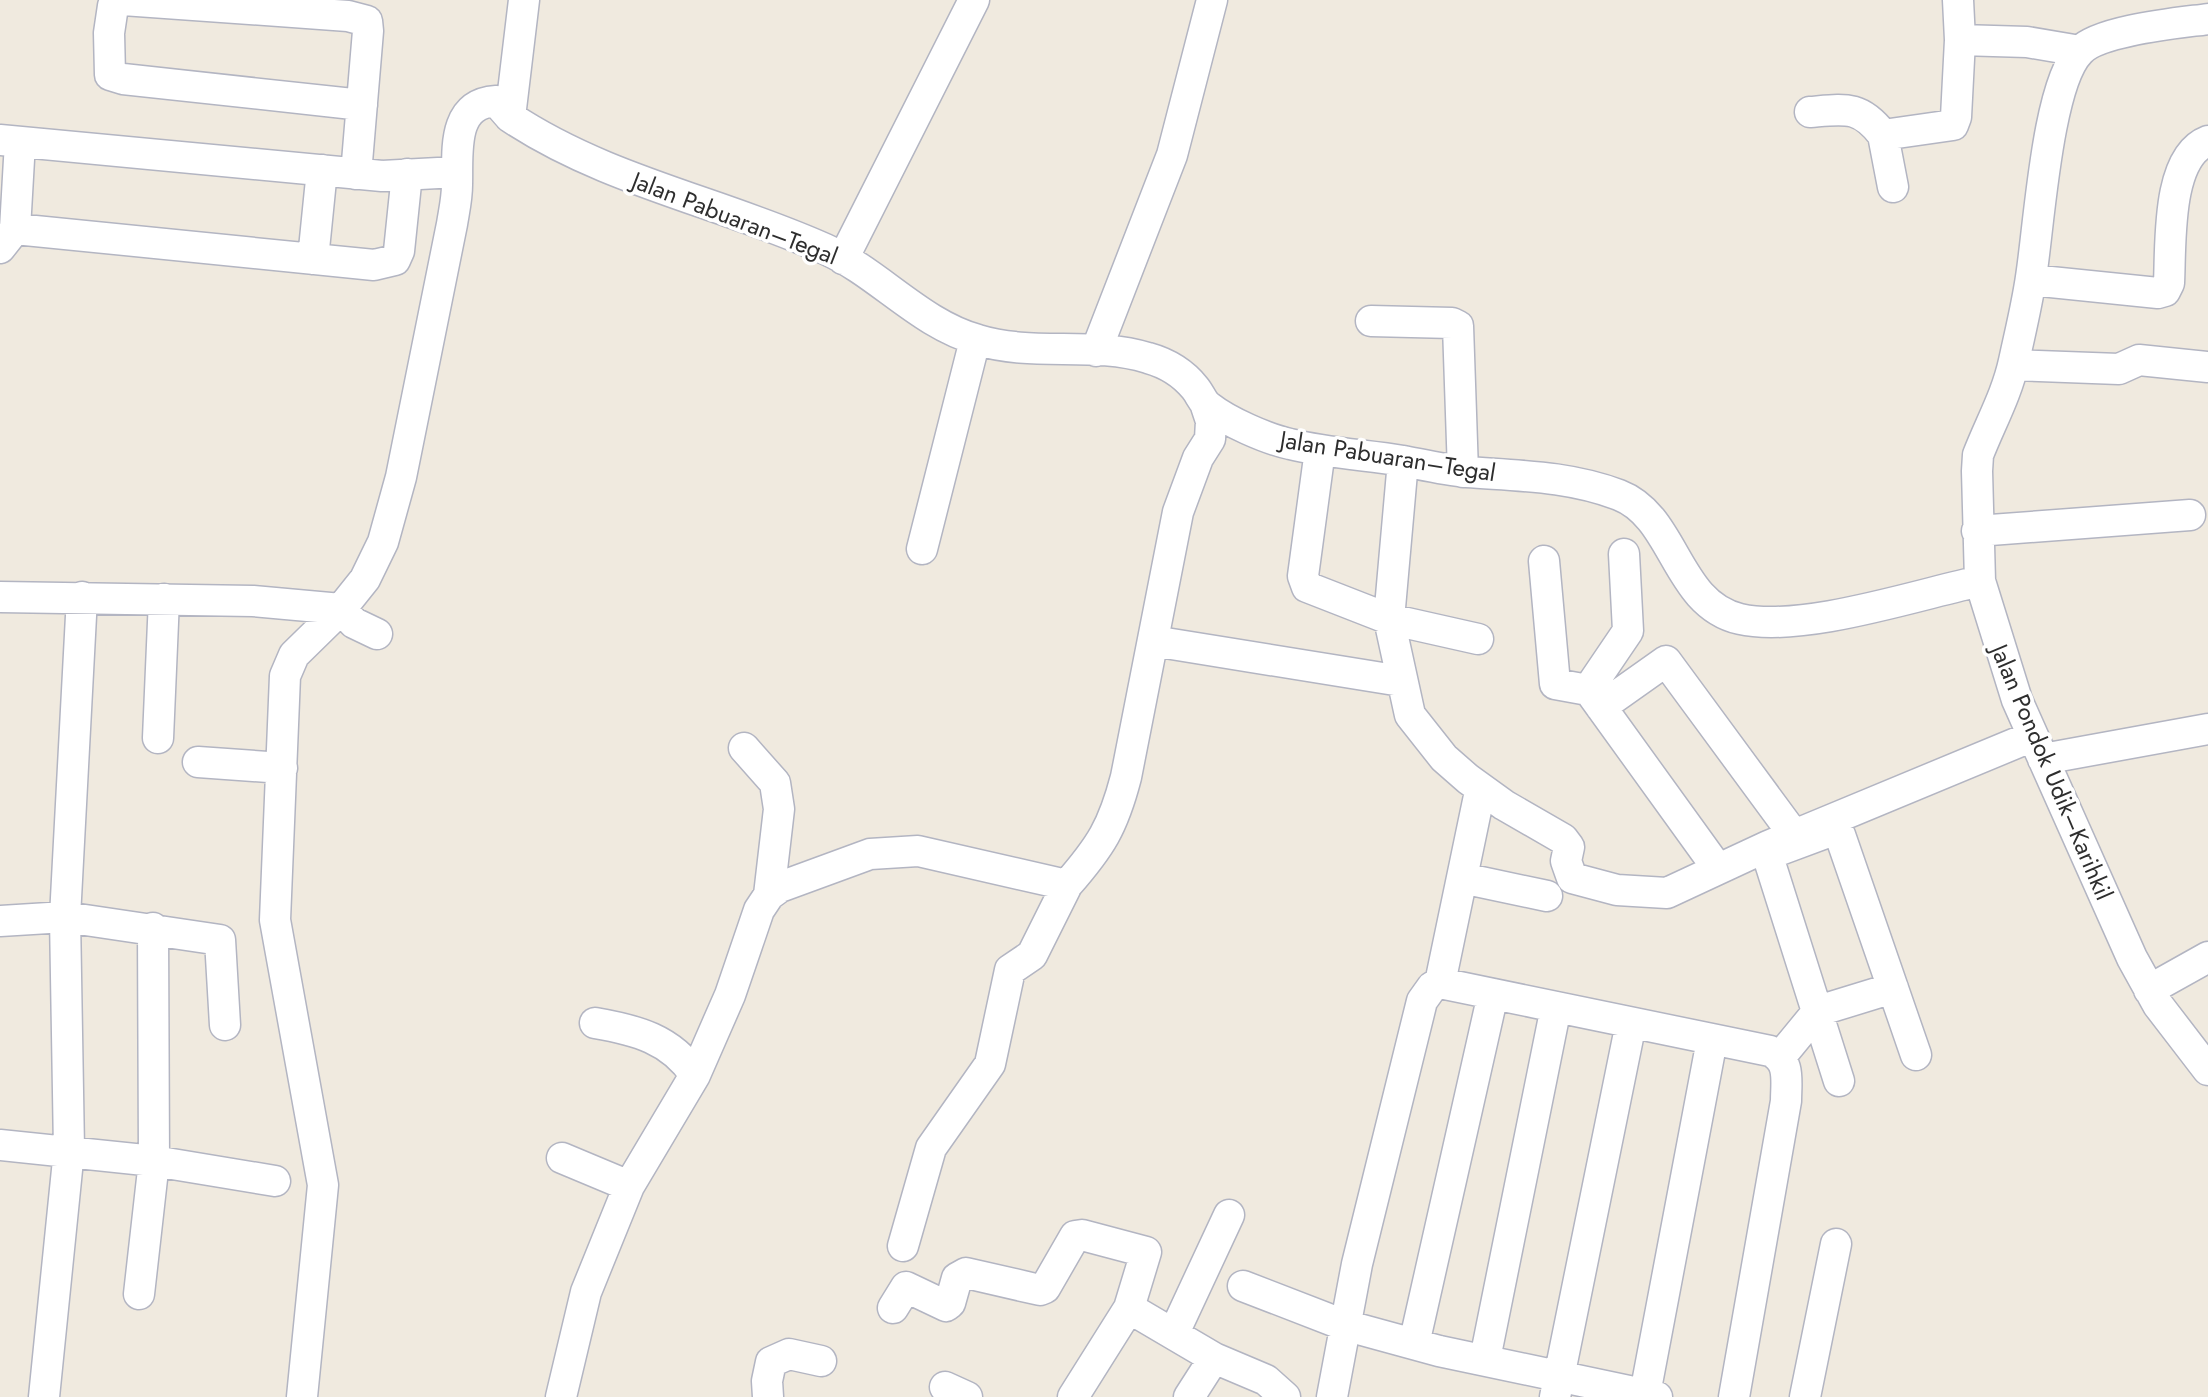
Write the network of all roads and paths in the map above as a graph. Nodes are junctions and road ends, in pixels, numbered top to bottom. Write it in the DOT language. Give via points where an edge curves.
graph roads {
  1 [pos="524,0"];
  2 [pos="974,0"];
  3 [pos="1212,0"];
  4 [pos="1958,0"];
  5 [pos="2208,19"];
  6 [pos="1960,40"];
  7 [pos="2080,51"];
  8 [pos="362,105"];
  9 [pos="1810,112"];
  10 [pos="510,117"];
  11 [pos="1883,135"];
  12 [pos="10,141"];
  13 [pos="2208,141"];
  14 [pos="321,170"];
  15 [pos="457,172"];
  16 [pos="356,174"];
  17 [pos="407,174"];
  18 [pos="1893,187"];
  19 [pos="8,238"];
  20 [pos="313,259"];
  21 [pos="843,259"];
  22 [pos="2031,280"];
  23 [pos="1371,321"];
  24 [pos="975,340"];
  25 [pos="1096,351"];
  26 [pos="2013,365"];
  27 [pos="2208,367"];
  28 [pos="1206,406"];
  29 [pos="1320,450"];
  30 [pos="1402,461"];
  31 [pos="1463,472"];
  32 [pos="2190,514"];
  33 [pos="1977,531"];
  34 [pos="922,549"];
  35 [pos="1624,554"];
  36 [pos="1544,561"];
  37 [pos="1980,581"];
  38 [pos="0,597"];
  39 [pos="82,597"];
  40 [pos="164,599"];
  41 [pos="341,608"];
  42 [pos="1389,619"];
  43 [pos="377,634"];
  44 [pos="1478,639"];
  45 [pos="1153,641"];
  46 [pos="1401,681"];
  47 [pos="1595,699"];
  48 [pos="2208,730"];
  49 [pos="158,738"];
  50 [pos="2038,747"];
  51 [pos="744,748"];
  52 [pos="198,762"];
  53 [pos="282,768"];
  54 [pos="1479,796"];
  55 [pos="1794,835"];
  56 [pos="1718,869"];
  57 [pos="1462,878"];
  58 [pos="1067,885"];
  59 [pos="769,895"];
  60 [pos="1547,896"];
  61 [pos="65,917"];
  62 [pos="0,921"];
  63 [pos="153,928"];
  64 [pos="2208,957"];
  65 [pos="1440,984"];
  66 [pos="1893,988"];
  67 [pos="2149,990"];
  68 [pos="1493,994"];
  69 [pos="1556,1007"];
  70 [pos="1818,1011"];
  71 [pos="595,1023"];
  72 [pos="1631,1023"];
  73 [pos="225,1025"];
  74 [pos="1712,1040"];
  75 [pos="1916,1055"];
  76 [pos="1781,1056"];
  77 [pos="2208,1070"];
  78 [pos="695,1075"];
  79 [pos="1839,1081"];
  80 [pos="0,1145"];
  81 [pos="69,1150"];
  82 [pos="562,1158"];
  83 [pos="154,1161"];
  84 [pos="275,1181"];
  85 [pos="629,1186"];
  86 [pos="1229,1215"];
  87 [pos="1836,1244"];
  88 [pos="903,1246"];
  89 [pos="1243,1286"];
  90 [pos="139,1294"];
  91 [pos="893,1308"];
  92 [pos="1129,1308"];
  93 [pos="1345,1325"];
  94 [pos="1174,1334"];
  95 [pos="1415,1344"];
  96 [pos="1214,1358"];
  97 [pos="1485,1359"];
  98 [pos="821,1361"];
  99 [pos="1557,1387"];
  100 [pos="1651,1396"];
  101 [pos="44,1397"];
  102 [pos="302,1397"];
  103 [pos="561,1397"];
  104 [pos="768,1397"];
  105 [pos="1073,1397"];
  106 [pos="1189,1397"];
  107 [pos="1285,1397"];
  108 [pos="1332,1397"];
  109 [pos="1734,1397"];
  110 [pos="1805,1397"];
  1 -- 10 [label="street"];
  2 -- 21 [label="street"];
  3 -- 25 [label="street" via="1172,155"];
  4 -- 6 [label="street"];
  5 -- 7 [label="street" via="2123,33"];
  6 -- 7 [label="street" via="2027,42"];
  6 -- 11 [label="street" via="1953,125"];
  7 -- 22 [label="street, Jalan Pondok Udik–Karihkil" via="2057,96"];
  8 -- 8 [label="street" via="367,22 348,16 123,0 113,6 110,75"];
  8 -- 16 [label="street"];
  9 -- 11 [label="street" via="1858,112"];
  10 -- 15 [label="street, Jalan Pabuaran–Tegal" via="496,101 473,108 458,133"];
  10 -- 21 [label="street, Jalan Pabuaran–Tegal" via="588,160 781,231"];
  11 -- 18 [label="street"];
  12 -- 14 [label="street"];
  12 -- 19 [label="street"];
  13 -- 22 [label="street" via="2191,151 2179,178 2165,291"];
  14 -- 16 [label="street"];
  14 -- 20 [label="street"];
  15 -- 17 [label="street"];
  15 -- 41 [label="street" via="450,234 391,520 365,579"];
  16 -- 17 [label="street"];
  17 -- 20 [label="street" via="395,260 374,265"];
  19 -- 20 [label="street"];
  21 -- 24 [label="street, Jalan Pabuaran–Tegal" via="943,326"];
  22 -- 26 [label="street, Jalan Pondok Udik–Karihkil"];
  23 -- 31 [label="street" via="1458,326"];
  24 -- 25 [label="street, Jalan Pabuaran–Tegal" via="1007,347"];
  24 -- 34 [label="street"];
  25 -- 28 [label="street, Jalan Pabuaran–Tegal" via="1147,357 1168,366 1192,384"];
  26 -- 27 [label="street" via="2119,369 2139,360"];
  26 -- 33 [label="street, Jalan Pondok Udik–Karihkil" via="1979,455"];
  28 -- 29 [label="street, Jalan Pabuaran–Tegal" via="1273,440"];
  28 -- 45 [label="street" via="1210,439 1178,512"];
  29 -- 30 [label="street, Jalan Pabuaran–Tegal"];
  29 -- 42 [label="street" via="1303,576 1307,587"];
  30 -- 31 [label="street, Jalan Pabuaran–Tegal"];
  30 -- 42 [label="street"];
  31 -- 37 [label="street, Jalan Pabuaran–Tegal" via="1539,475 1577,482 1638,503 1707,604 1741,620 1832,615"];
  32 -- 33 [label="street"];
  33 -- 37 [label="street, Jalan Pondok Udik–Karihkil"];
  35 -- 47 [label="street" via="1628,631"];
  36 -- 47 [label="street" via="1555,684"];
  37 -- 50 [label="street, Jalan Pondok Udik–Karihkil" via="2004,663"];
  38 -- 39 [label="street"];
  39 -- 40 [label="street"];
  39 -- 61 [label="street"];
  40 -- 41 [label="street"];
  40 -- 49 [label="street"];
  41 -- 43 [label="street" via="354,623"];
  41 -- 53 [label="street" via="289,664"];
  42 -- 44 [label="street"];
  42 -- 46 [label="street"];
  45 -- 46 [label="street"];
  45 -- 58 [label="street" via="1116,816 1093,855"];
  46 -- 56 [label="street" via="1410,715 1444,758 1504,805 1563,839 1569,847 1566,861 1572,878 1617,890 1667,892"];
  47 -- 55 [label="street" via="1666,661"];
  47 -- 56 [label="street"];
  48 -- 50 [label="street"];
  50 -- 55 [label="street"];
  50 -- 67 [label="street, Jalan Pondok Udik–Karihkil"];
  51 -- 59 [label="street" via="775,783 779,809"];
  52 -- 53 [label="street"];
  53 -- 102 [label="street" via="276,932 323,1185"];
  54 -- 57 [label="street"];
  55 -- 56 [label="street"];
  57 -- 60 [label="street"];
  57 -- 65 [label="street"];
  58 -- 59 [label="street" via="918,851 892,851 824,869"];
  58 -- 88 [label="street" via="1032,955 1010,970 990,1065 931,1148"];
  59 -- 78 [label="street" via="759,910 730,995"];
  61 -- 62 [label="street"];
  61 -- 63 [label="street"];
  61 -- 81 [label="street"];
  63 -- 73 [label="street" via="220,940"];
  63 -- 83 [label="street"];
  64 -- 67 [label="street"];
  65 -- 68 [label="street"];
  65 -- 93 [label="street" via="1432,987 1422,1002"];
  66 -- 70 [label="street"];
  66 -- 70 [label="street" via="1844,842 1831,831 1770,857"];
  66 -- 75 [label="street"];
  67 -- 77 [label="street, Jalan Pondok Udik–Karihkil"];
  68 -- 69 [label="street"];
  68 -- 95 [label="street"];
  69 -- 72 [label="street"];
  69 -- 97 [label="street"];
  70 -- 76 [label="street"];
  70 -- 79 [label="street"];
  71 -- 78 [label="street" via="639,1032 663,1044 682,1056"];
  72 -- 74 [label="street"];
  72 -- 99 [label="street"];
  74 -- 76 [label="street"];
  74 -- 100 [label="street"];
  76 -- 109 [label="street" via="1786,1067 1786,1101"];
  78 -- 85 [label="street"];
  80 -- 81 [label="street"];
  81 -- 83 [label="street"];
  81 -- 101 [label="street"];
  82 -- 85 [label="street"];
  83 -- 84 [label="street"];
  83 -- 90 [label="street"];
  85 -- 103 [label="street" via="583,1302"];
  86 -- 94 [label="street"];
  87 -- 110 [label="street"];
  89 -- 93 [label="street"];
  91 -- 92 [label="street" via="906,1287 946,1306 957,1278 966,1273 1040,1290 1075,1236 1082,1235 1146,1252"];
  92 -- 94 [label="street"];
  92 -- 105 [label="street"];
  93 -- 95 [label="street"];
  93 -- 108 [label="street"];
  94 -- 96 [label="street"];
  95 -- 97 [label="street"];
  96 -- 106 [label="street"];
  96 -- 107 [label="street" via="1266,1380"];
  97 -- 99 [label="street"];
  98 -- 104 [label="street" via="789,1354 771,1362"];
  99 -- 100 [label="street"];
}
